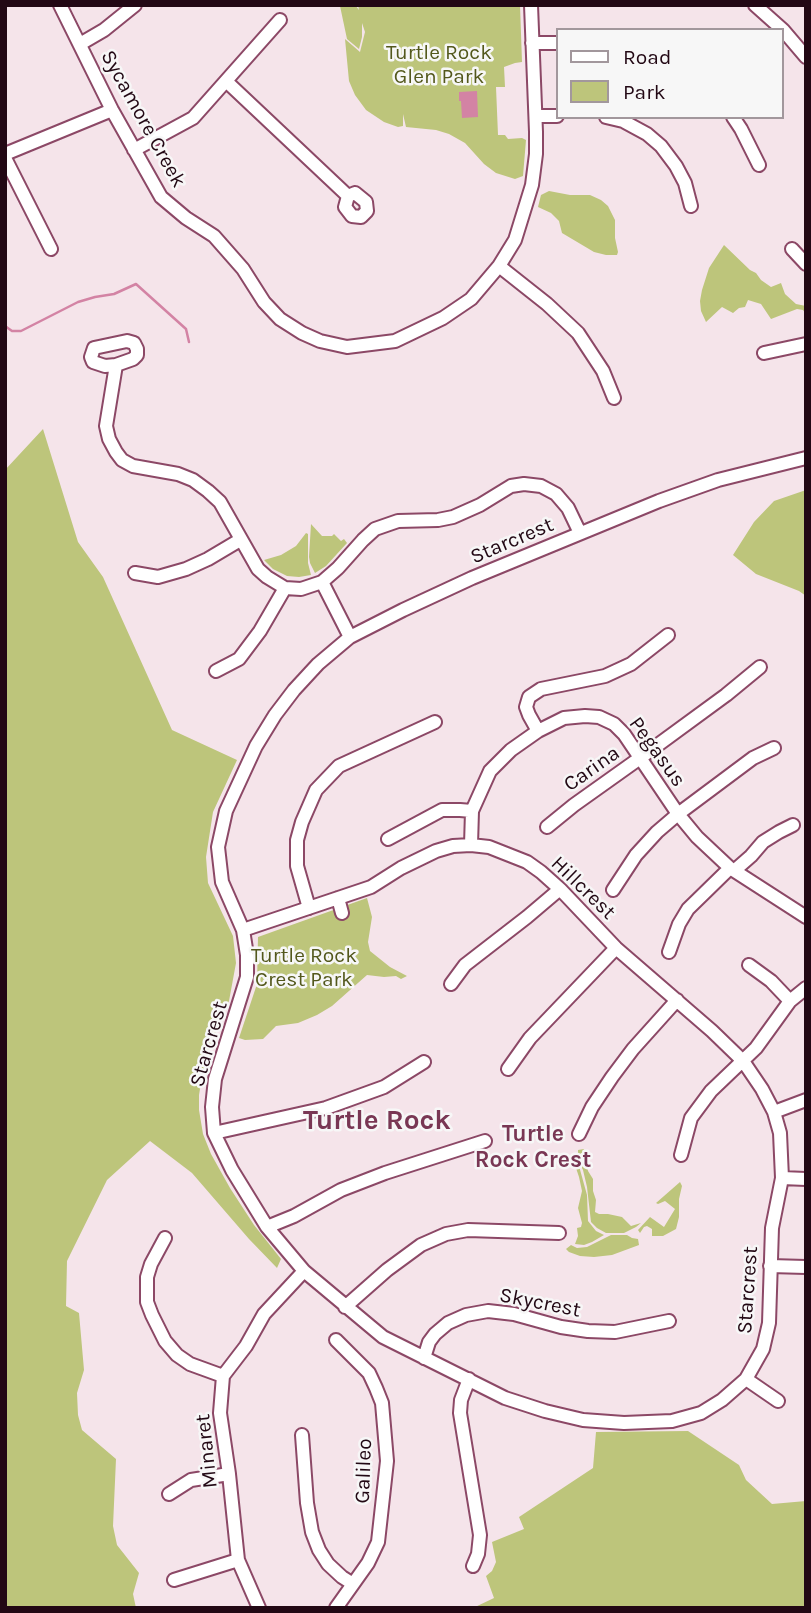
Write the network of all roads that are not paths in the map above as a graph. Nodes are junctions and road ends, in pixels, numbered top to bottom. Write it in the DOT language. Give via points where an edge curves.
graph roads {
  1 [pos="60,5"];
  2 [pos="135,5"];
  3 [pos="531,5"];
  4 [pos="755,5"];
  5 [pos="281,20"];
  6 [pos="781,28"];
  7 [pos="783,30"];
  8 [pos="532,43"];
  9 [pos="556,43"];
  10 [pos="80,44"];
  11 [pos="806,57"];
  12 [pos="226,81"];
  13 [pos="112,110"];
  14 [pos="536,116"];
  15 [pos="556,116"];
  16 [pos="614,119"];
  17 [pos="734,119"];
  18 [pos="134,150"];
  19 [pos="5,156"];
  20 [pos="759,165"];
  21 [pos="348,196"];
  22 [pos="691,206"];
  23 [pos="51,249"];
  24 [pos="792,249"];
  25 [pos="806,264"];
  26 [pos="499,266"];
  27 [pos="806,344"];
  28 [pos="764,353"];
  29 [pos="116,365"];
  30 [pos="614,398"];
  31 [pos="806,458"];
  32 [pos="580,533"];
  33 [pos="240,540"];
  34 [pos="135,573"];
  35 [pos="322,582"];
  36 [pos="285,588"];
  37 [pos="668,635"];
  38 [pos="350,637"];
  39 [pos="760,667"];
  40 [pos="216,670"];
  41 [pos="435,722"];
  42 [pos="538,731"];
  43 [pos="774,748"];
  44 [pos="640,758"];
  45 [pos="472,811"];
  46 [pos="678,814"];
  47 [pos="793,825"];
  48 [pos="547,827"];
  49 [pos="388,839"];
  50 [pos="471,845"];
  51 [pos="733,869"];
  52 [pos="560,888"];
  53 [pos="613,890"];
  54 [pos="338,898"];
  55 [pos="309,908"];
  56 [pos="342,913"];
  57 [pos="806,916"];
  58 [pos="243,930"];
  59 [pos="616,948"];
  60 [pos="669,951"];
  61 [pos="749,965"];
  62 [pos="451,984"];
  63 [pos="806,988"];
  64 [pos="677,1000"];
  65 [pos="790,1001"];
  66 [pos="743,1061"];
  67 [pos="424,1062"];
  68 [pos="508,1069"];
  69 [pos="806,1100"];
  70 [pos="774,1112"];
  71 [pos="214,1133"];
  72 [pos="579,1134"];
  73 [pos="485,1141"];
  74 [pos="681,1155"];
  75 [pos="782,1178"];
  76 [pos="806,1178"];
  77 [pos="267,1227"];
  78 [pos="559,1233"];
  79 [pos="165,1238"];
  80 [pos="771,1266"];
  81 [pos="806,1267"];
  82 [pos="304,1270"];
  83 [pos="345,1307"];
  84 [pos="669,1321"];
  85 [pos="336,1340"];
  86 [pos="424,1358"];
  87 [pos="223,1376"];
  88 [pos="469,1379"];
  89 [pos="746,1380"];
  90 [pos="778,1401"];
  91 [pos="302,1434"];
  92 [pos="229,1474"];
  93 [pos="169,1494"];
  94 [pos="238,1560"];
  95 [pos="473,1566"];
  96 [pos="174,1580"];
  97 [pos="353,1584"];
  98 [pos="259,1608"];
  99 [pos="336,1608"];
  1 -- 10 [label="street, Sycamore Creek"];
  2 -- 10 [label="street"];
  3 -- 8 [label="street, Sycamore Creek"];
  4 -- 6 [label="street"];
  5 -- 12 [label="street"];
  7 -- 11 [label="street"];
  8 -- 9 [label="street"];
  8 -- 14 [label="street, Sycamore Creek"];
  10 -- 13 [label="street, Sycamore Creek"];
  12 -- 18 [label="street" via="194,118"];
  12 -- 21 [label="street"];
  13 -- 18 [label="street, Sycamore Creek"];
  13 -- 19 [label="street"];
  14 -- 15 [label="street"];
  14 -- 26 [label="street, Sycamore Creek" via="532,185 515,240"];
  16 -- 22 [label="street" via="661,146 677,166"];
  17 -- 20 [label="street"];
  18 -- 26 [label="street, Sycamore Creek" via="161,197 215,236 279,319 320,341 347,347 396,341 471,299"];
  19 -- 23 [label="street"];
  24 -- 25 [label="street"];
  26 -- 30 [label="street" via="578,333"];
  27 -- 28 [label="street"];
  29 -- 33 [label="street" via="106,425 116,453 133,466 178,474 201,485 220,502"];
  31 -- 32 [label="street, Starcrest" via="718,480"];
  32 -- 35 [label="street" via="556,494 541,486 510,486 453,517 398,521 376,529"];
  32 -- 38 [label="street, Starcrest"];
  33 -- 34 [label="street" via="186,569 158,577"];
  33 -- 36 [label="street" via="258,569"];
  35 -- 36 [label="street" via="301,589"];
  35 -- 38 [label="street"];
  36 -- 40 [label="street" via="239,659"];
  37 -- 42 [label="street" via="631,664 605,676 541,689 529,696 526,706"];
  38 -- 58 [label="street, Starcrest" via="318,664 275,715 226,811 218,847 222,882"];
  39 -- 44 [label="street, Carina"];
  41 -- 55 [label="street" via="339,766 316,790 297,840 297,866"];
  42 -- 44 [label="street, Pegasus" via="564,718 599,718 614,724"];
  42 -- 45 [label="street, Pegasus" via="489,771"];
  43 -- 46 [label="street" via="753,758"];
  44 -- 46 [label="street, Pegasus"];
  44 -- 48 [label="street, Carina"];
  45 -- 49 [label="street" via="442,810"];
  45 -- 50 [label="street, Pegasus"];
  46 -- 51 [label="street, Pegasus"];
  46 -- 53 [label="street" via="636,855"];
  47 -- 51 [label="street" via="763,842"];
  50 -- 52 [label="street, Hillcrest" via="527,862"];
  50 -- 54 [label="street, Hillcrest" via="436,851 370,887"];
  51 -- 57 [label="street, Pegasus"];
  51 -- 60 [label="street" via="688,909"];
  52 -- 59 [label="street, Hillcrest"];
  52 -- 62 [label="street" via="465,965"];
  54 -- 55 [label="street, Hillcrest"];
  54 -- 56 [label="street"];
  55 -- 58 [label="street, Hillcrest"];
  58 -- 71 [label="street, Starcrest" via="247,977 215,1079"];
  59 -- 64 [label="street, Hillcrest"];
  59 -- 68 [label="street" via="530,1038"];
  61 -- 65 [label="street"];
  63 -- 65 [label="street"];
  64 -- 66 [label="street, Hillcrest"];
  64 -- 72 [label="street" via="612,1076"];
  65 -- 66 [label="street"];
  66 -- 70 [label="street, Hillcrest"];
  66 -- 74 [label="street" via="691,1118"];
  67 -- 71 [label="street" via="384,1087 326,1108"];
  69 -- 70 [label="street"];
  70 -- 75 [label="street, Hillcrest"];
  71 -- 77 [label="street, Starcrest"];
  73 -- 77 [label="street" via="341,1190"];
  75 -- 76 [label="street"];
  75 -- 80 [label="street, Starcrest" via="772,1228"];
  77 -- 82 [label="street, Starcrest"];
  78 -- 83 [label="street" via="468,1230 446,1234 421,1245"];
  79 -- 87 [label="street" via="147,1277 152,1315 177,1356"];
  80 -- 81 [label="street"];
  80 -- 89 [label="street, Starcrest" via="769,1323 763,1349"];
  82 -- 83 [label="street, Starcrest"];
  82 -- 87 [label="street" via="264,1314"];
  83 -- 86 [label="street, Starcrest" via="383,1337"];
  84 -- 86 [label="street, Skycrest" via="615,1332 588,1331 488,1311 448,1323 429,1342"];
  85 -- 97 [label="street, Galileo" via="369,1373 376,1388 382,1403 386,1450 378,1542"];
  86 -- 88 [label="street, Starcrest"];
  87 -- 92 [label="street, Minaret" via="220,1413"];
  88 -- 89 [label="street, Starcrest" via="505,1398 545,1410 583,1420 624,1423 671,1421 701,1413"];
  88 -- 95 [label="street" via="460,1413 480,1535"];
  89 -- 90 [label="street"];
  91 -- 97 [label="street" via="312,1532 328,1564"];
  92 -- 93 [label="street" via="191,1480"];
  92 -- 94 [label="street, Minaret"];
  94 -- 96 [label="street"];
  94 -- 98 [label="street, Minaret"];
  97 -- 99 [label="street, Galileo"];
}
